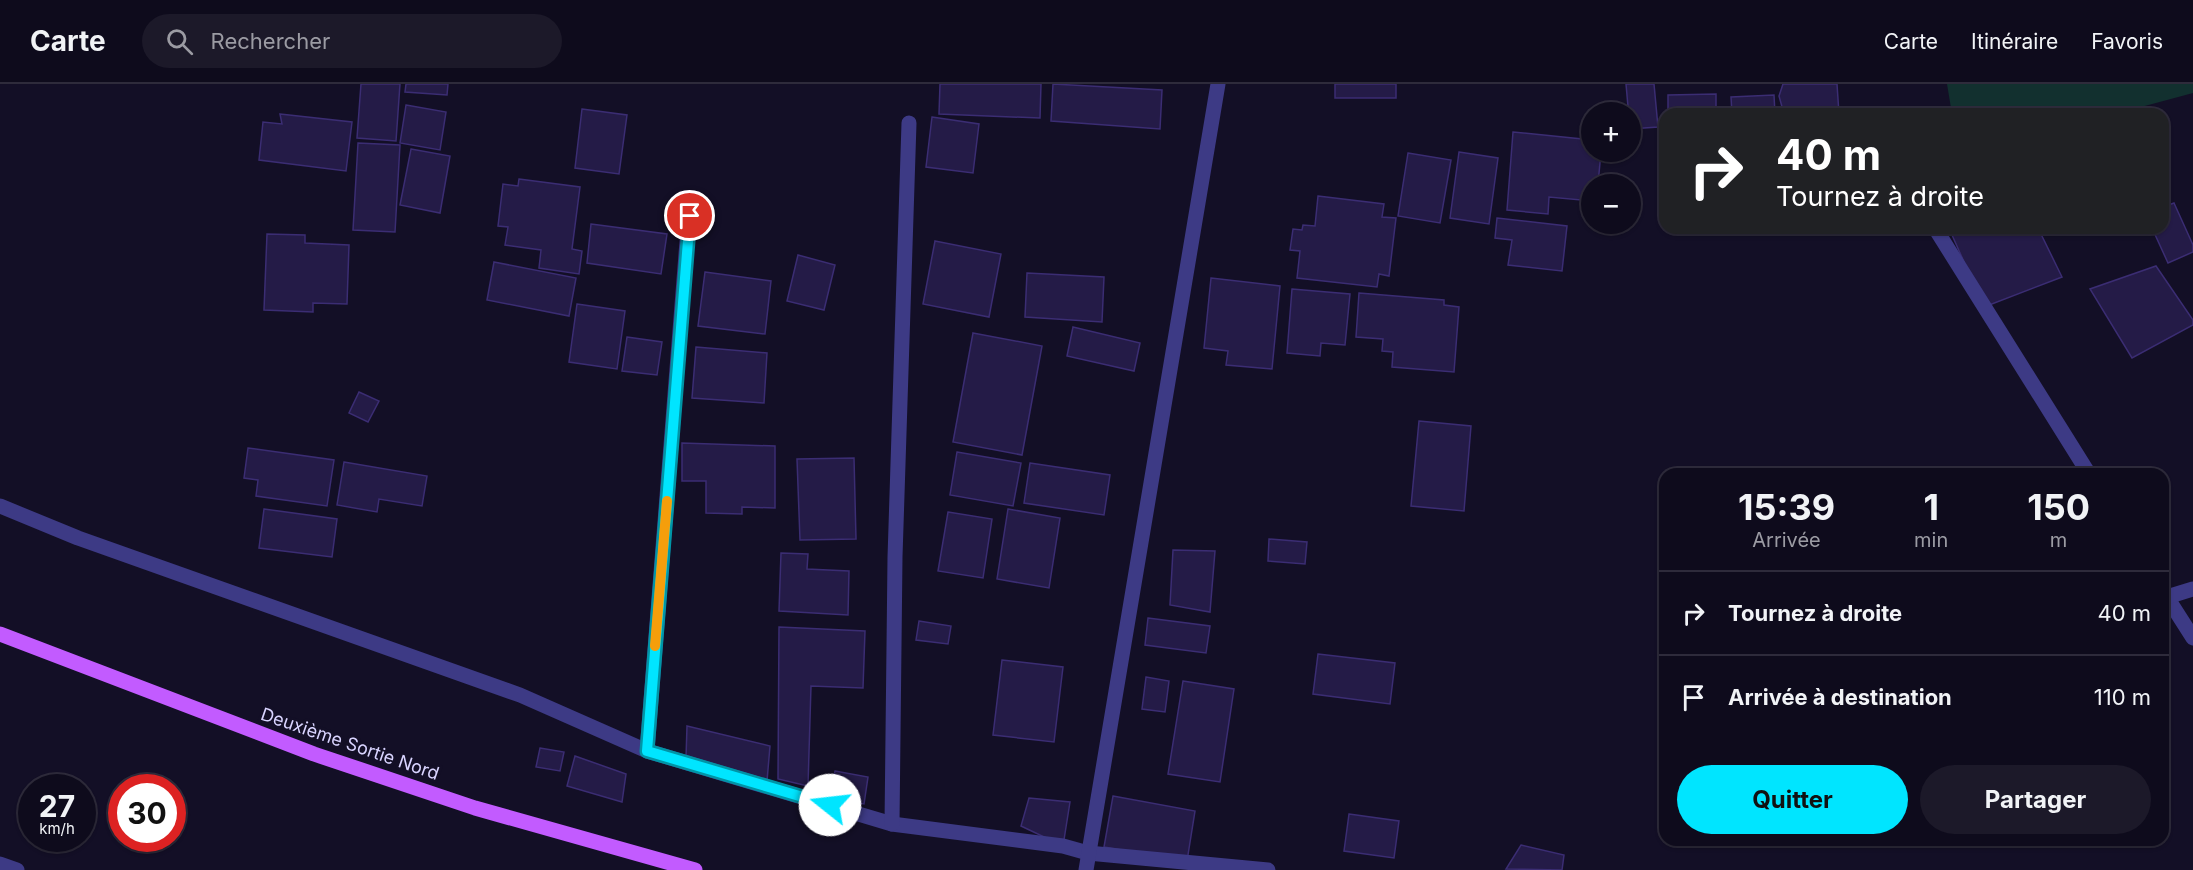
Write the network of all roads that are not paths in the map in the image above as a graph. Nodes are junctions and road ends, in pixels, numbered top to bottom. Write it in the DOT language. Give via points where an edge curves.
graph roads {
  1 [pos="1218,84"];
  2 [pos="909,123"];
  3 [pos="690,216"];
  4 [pos="1939,234"];
  5 [pos="2085,468"];
  6 [pos="0,506"];
  7 [pos="2193,589"];
  8 [pos="2169,593"];
  9 [pos="2169,600"];
  10 [pos="0,634"];
  11 [pos="2193,638"];
  12 [pos="647,751"];
  13 [pos="892,824"];
  14 [pos="1088,853"];
  15 [pos="0,864"];
  16 [pos="17,870"];
  17 [pos="695,870"];
  18 [pos="1086,870"];
  19 [pos="1268,870"];
  1 -- 14 [label="street"];
  2 -- 13 [label="street" via="895,557"];
  3 -- 12 [label="street"];
  4 -- 5 [label="street"];
  6 -- 12 [label="street" via="78,538 520,695"];
  7 -- 8 [label="street"];
  9 -- 11 [label="street"];
  10 -- 17 [label="main road, Deuxième Sortie Nord" via="314,754 475,808"];
  12 -- 13 [label="street"];
  13 -- 14 [label="street" via="1063,846"];
  14 -- 18 [label="street"];
  14 -- 19 [label="street"];
  15 -- 16 [label="street"];
}
